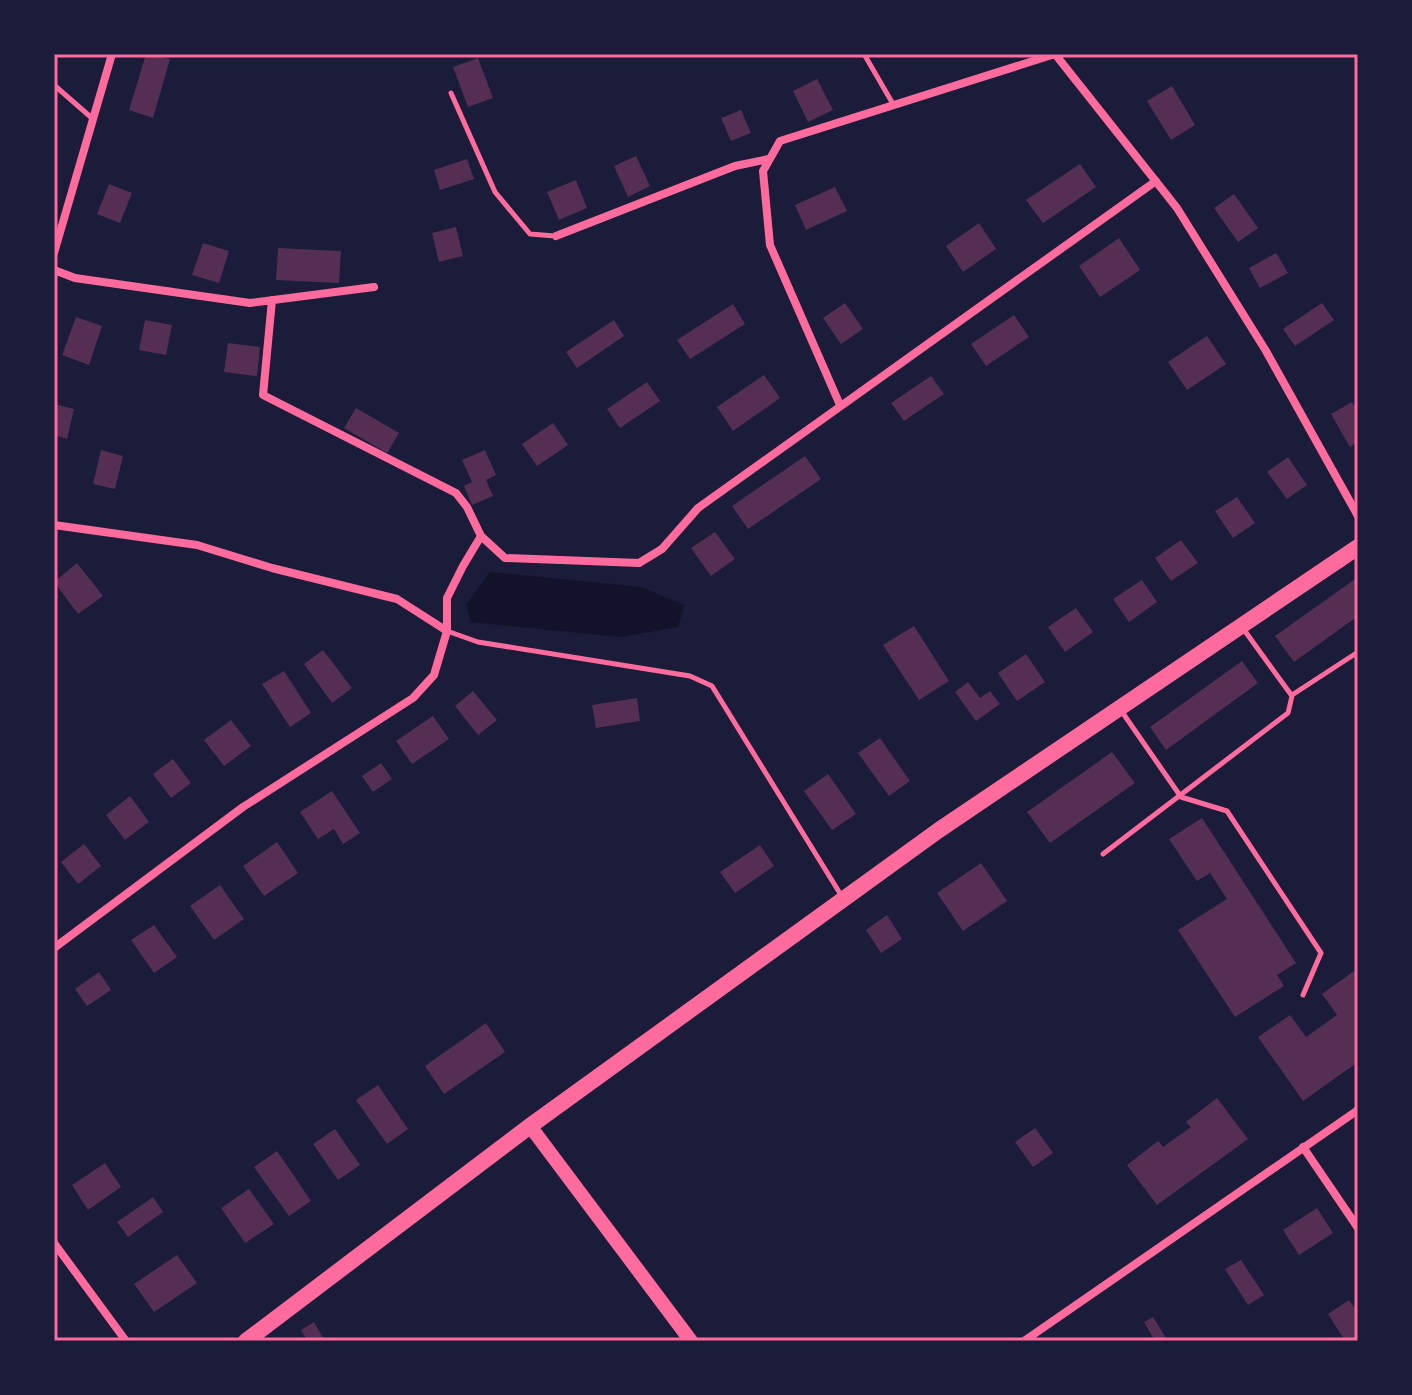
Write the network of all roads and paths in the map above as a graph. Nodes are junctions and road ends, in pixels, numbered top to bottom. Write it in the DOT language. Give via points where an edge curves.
graph roads {
  1 [pos="112,54"];
  2 [pos="864,54"];
  3 [pos="1055,54"];
  4 [pos="54,85"];
  5 [pos="451,93"];
  6 [pos="893,105"];
  7 [pos="94,120"];
  8 [pos="769,159"];
  9 [pos="1156,181"];
  10 [pos="556,236"];
  11 [pos="54,253"];
  12 [pos="54,270"];
  13 [pos="374,287"];
  14 [pos="272,300"];
  15 [pos="840,405"];
  16 [pos="1358,516"];
  17 [pos="54,525"];
  18 [pos="481,536"];
  19 [pos="1358,547"];
  20 [pos="1241,626"];
  21 [pos="447,631"];
  22 [pos="1358,652"];
  23 [pos="1292,696"];
  24 [pos="1120,708"];
  25 [pos="1181,797"];
  26 [pos="1103,854"];
  27 [pos="844,899"];
  28 [pos="54,948"];
  29 [pos="1303,995"];
  30 [pos="1358,1110"];
  31 [pos="530,1126"];
  32 [pos="1303,1147"];
  33 [pos="1358,1228"];
  34 [pos="54,1243"];
  35 [pos="126,1341"];
  36 [pos="246,1341"];
  37 [pos="691,1341"];
  38 [pos="1024,1341"];
  1 -- 7 [label="street"];
  2 -- 6 [label="lane"];
  3 -- 6 [label="street"];
  3 -- 9 [label="street"];
  4 -- 7 [label="lane"];
  5 -- 10 [label="lane" via="495,192 530,234"];
  6 -- 8 [label="street" via="780,141"];
  7 -- 11 [label="street"];
  8 -- 10 [label="street" via="735,166"];
  8 -- 15 [label="street" via="763,171 770,245"];
  9 -- 15 [label="street"];
  9 -- 16 [label="street" via="1266,351"];
  12 -- 14 [label="street" via="75,278 250,303"];
  13 -- 14 [label="street"];
  14 -- 18 [label="street" via="263,395 456,493"];
  15 -- 18 [label="street" via="698,508 662,549 639,563 505,558"];
  17 -- 21 [label="street" via="197,545 397,599"];
  18 -- 21 [label="street" via="447,598"];
  19 -- 20 [label="main road"];
  20 -- 23 [label="lane"];
  20 -- 24 [label="main road"];
  21 -- 27 [label="lane" via="478,642 690,676 712,686"];
  21 -- 28 [label="street" via="434,675 413,698 243,807"];
  22 -- 23 [label="lane"];
  23 -- 25 [label="lane" via="1288,713"];
  24 -- 25 [label="lane"];
  24 -- 27 [label="main road"];
  25 -- 26 [label="lane"];
  25 -- 29 [label="lane" via="1227,811 1321,953"];
  27 -- 31 [label="main road"];
  30 -- 32 [label="street"];
  31 -- 36 [label="main road"];
  31 -- 37 [label="main road"];
  32 -- 33 [label="street"];
  32 -- 38 [label="street"];
  34 -- 35 [label="street"];
}
